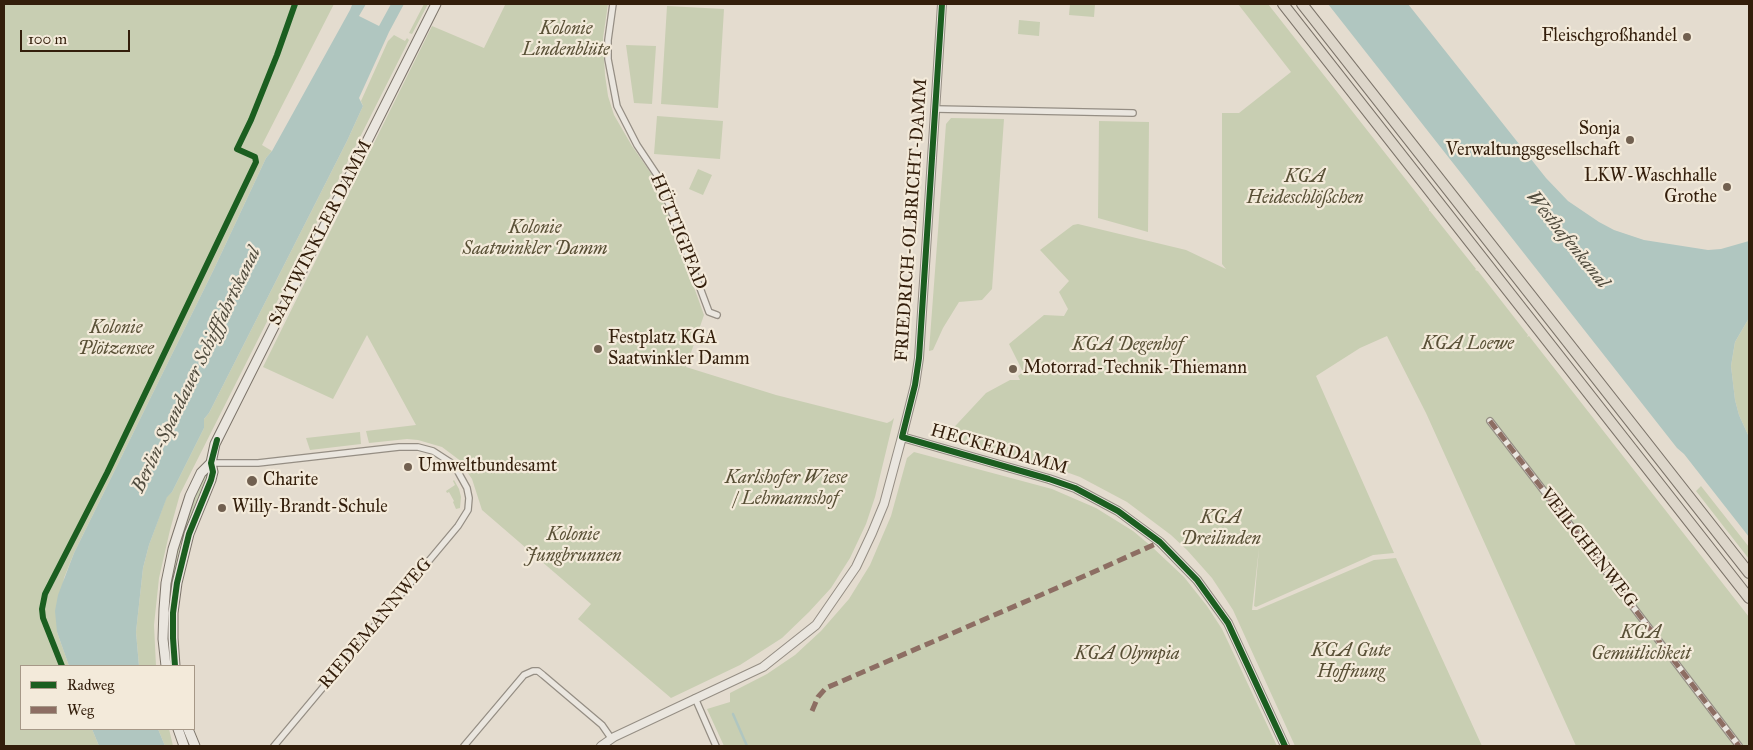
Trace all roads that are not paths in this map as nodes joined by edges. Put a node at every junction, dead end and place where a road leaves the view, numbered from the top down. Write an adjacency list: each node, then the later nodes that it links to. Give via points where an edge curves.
1 (436, 4): 11 (main road, SAATWINKLER DAMM, via 217,440)
2 (613, 4): 8 (street, HÜTTIGPFAD, via 608,59 617,106 659,178 709,312)
3 (942, 4): 6 (street, FRIEDRICH-OLBRICHT-DAMM)
4 (1282, 4): 13 (highway)
5 (1302, 4): 12 (highway)
6 (936, 109): 7 (street); 10 (street, FRIEDRICH-OLBRICHT-DAMM, via 918,358)
7 (1133, 113)
8 (717, 315)
9 (1490, 421): 27 (street, VEILCHENWEG)
10 (902, 437): 16 (street, FRIEDRICH-OLBRICHT-DAMM, via 884,504 872,534 856,567 816,625 763,667); 26 (street, HECKERDAMM, via 1075,488 1118,511 1160,542 1197,580 1225,619)
11 (210, 463): 14 (main road, SAATWINKLER DAMM, via 201,473 190,496 173,549 164,610); 15 (main road, SAATWINKLER DAMM, via 212,480 189,534 177,583 173,628); 22 (street, RIEDEMANNWEG, via 258,463 418,447 450,462 466,484 468,510 458,526)
12 (1749, 573)
13 (1749, 598)
14 (166, 665)
15 (175, 665)
16 (695, 698): 19 (street, FRIEDRICH-OLBRICHT-DAMM); 25 (street)
17 (178, 730): 20 (main road)
18 (188, 730): 21 (main road)
19 (611, 738): 23 (street, via 602,725 538,671 533,671 524,675); 24 (street, FRIEDRICH-OLBRICHT-DAMM)
20 (184, 746)
21 (195, 746)
22 (274, 746)
23 (464, 746)
24 (601, 746)
25 (716, 746)
26 (1285, 746)
27 (1739, 746)

